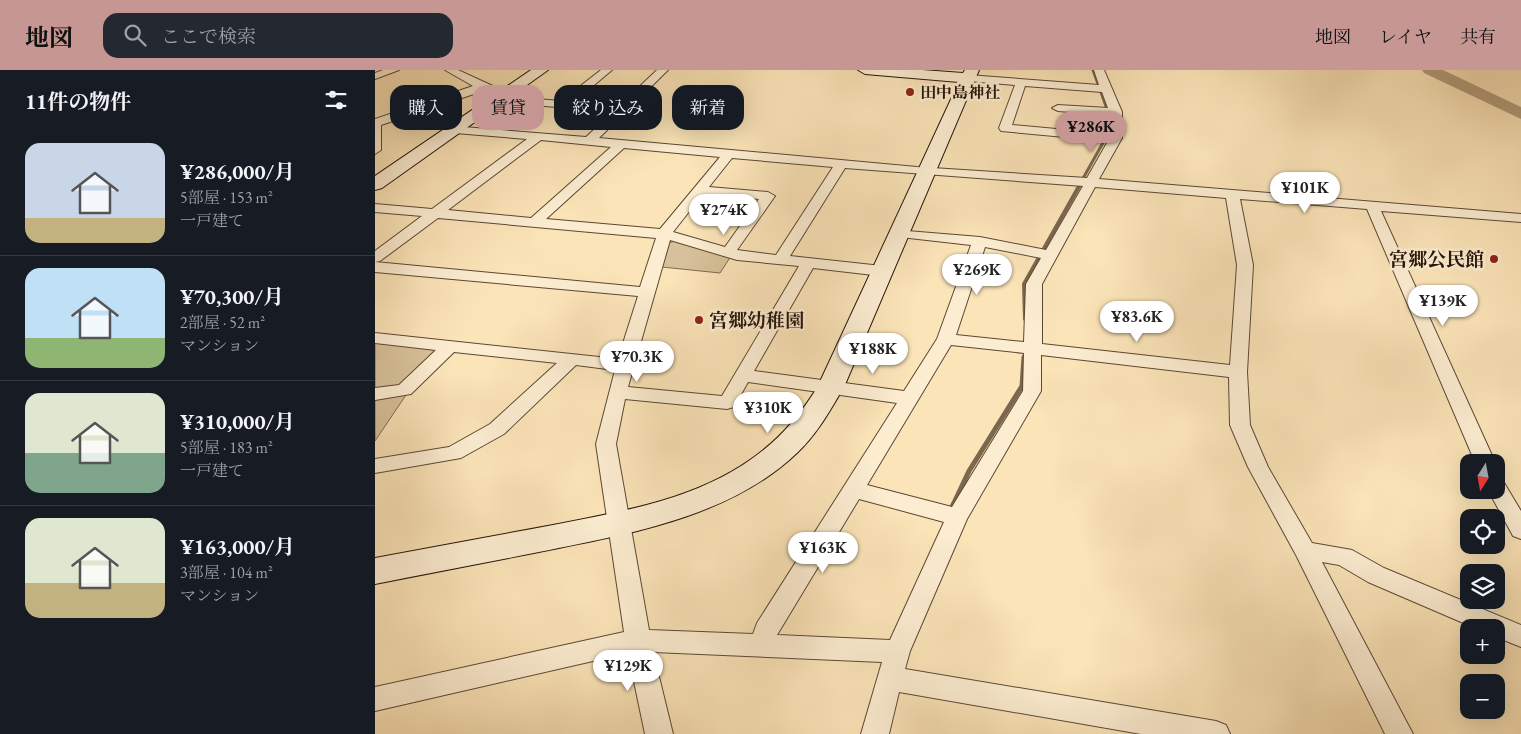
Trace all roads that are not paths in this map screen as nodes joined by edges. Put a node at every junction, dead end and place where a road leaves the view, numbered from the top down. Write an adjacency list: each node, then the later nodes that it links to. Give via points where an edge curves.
1 (394, 70): 11 (street)
2 (450, 70): 14 (street)
3 (541, 70): 15 (street)
4 (607, 70): 16 (street)
5 (663, 70): 17 (street)
6 (865, 70): 9 (street)
7 (1040, 70): 13 (street)
8 (1099, 70): 19 (street)
9 (905, 72): 10 (street)
10 (970, 74): 12 (street); 34 (street)
11 (375, 76)
12 (1021, 83): 13 (street); 22 (street, via 1005,128)
13 (1036, 84): 18 (street)
14 (480, 85)
15 (520, 85)
16 (588, 85)
17 (647, 85)
18 (1063, 86): 19 (street); 22 (street)
19 (1107, 89): 21 (street)
20 (472, 90): 23 (street)
21 (1116, 112): 22 (street); 28 (street)
22 (1054, 120): 28 (street)
23 (375, 124): 31 (street)
24 (454, 130): 36 (street)
25 (462, 130): 27 (street)
26 (600, 130): 29 (street)
27 (538, 136): 29 (street); 41 (street)
28 (1115, 138): 35 (street)
29 (589, 141): 30 (street)
30 (621, 144): 32 (street); 43 (street)
31 (375, 150)
32 (729, 154): 33 (street); 37 (street)
33 (841, 164): 34 (street); 50 (street)
34 (926, 172): 35 (street); 44 (street)
35 (1091, 182): 38 (street); 48 (street)
36 (375, 184)
37 (699, 190): 45 (street); 47 (street, via 768,196)
38 (1232, 194): 39 (street); 61 (street, via 1245,265)
39 (1372, 205): 42 (street); 67 (street)
40 (375, 208): 41 (street)
41 (433, 214): 43 (street); 49 (street)
42 (1521, 218)
43 (533, 223): 45 (street)
44 (900, 233): 46 (street); 53 (street)
45 (664, 234): 47 (street); 54 (street)
46 (980, 241): 48 (street); 56 (street)
47 (728, 253): 50 (street)
48 (1049, 255): 58 (street, via 1034,284)
49 (375, 258)
50 (780, 260): 51 (street)
51 (808, 264): 53 (street); 62 (street)
52 (375, 267): 54 (street)
53 (882, 271): 63 (street)
54 (648, 292): 60 (street)
55 (375, 338): 57 (street)
56 (947, 339): 58 (street); 66 (street)
57 (450, 346): 59 (street); 65 (street, via 404,390)
58 (1033, 348): 61 (street); 71 (street, via 1032,391)
59 (573, 359): 60 (street); 68 (street, via 497,429 454,453)
60 (625, 365): 64 (street)
61 (1238, 372): 74 (street, via 1240,425 1258,467)
62 (745, 376): 63 (street); 64 (street, via 727,404)
63 (831, 386): 66 (street); 72 (street, via 813,416 780,452 732,485 672,510)
64 (617, 392): 72 (street, via 605,444)
65 (375, 394)
66 (909, 398): 69 (street)
67 (1481, 454)
68 (375, 466)
69 (852, 489): 71 (street); 78 (street, via 766,631)
70 (1503, 499): 73 (street)
71 (957, 517): 79 (street)
72 (618, 524): 75 (street); 77 (street)
73 (1521, 530)
74 (1305, 551): 76 (street, via 1344,556 1376,575); 85 (street)
75 (375, 571)
76 (1521, 636)
77 (638, 640): 78 (street); 81 (street); 82 (street)
78 (763, 644): 79 (street)
79 (897, 651): 80 (street)
80 (889, 678): 83 (street); 84 (street)
81 (375, 700)
82 (659, 734)
83 (875, 734)
84 (1216, 734)
85 (1399, 734)

